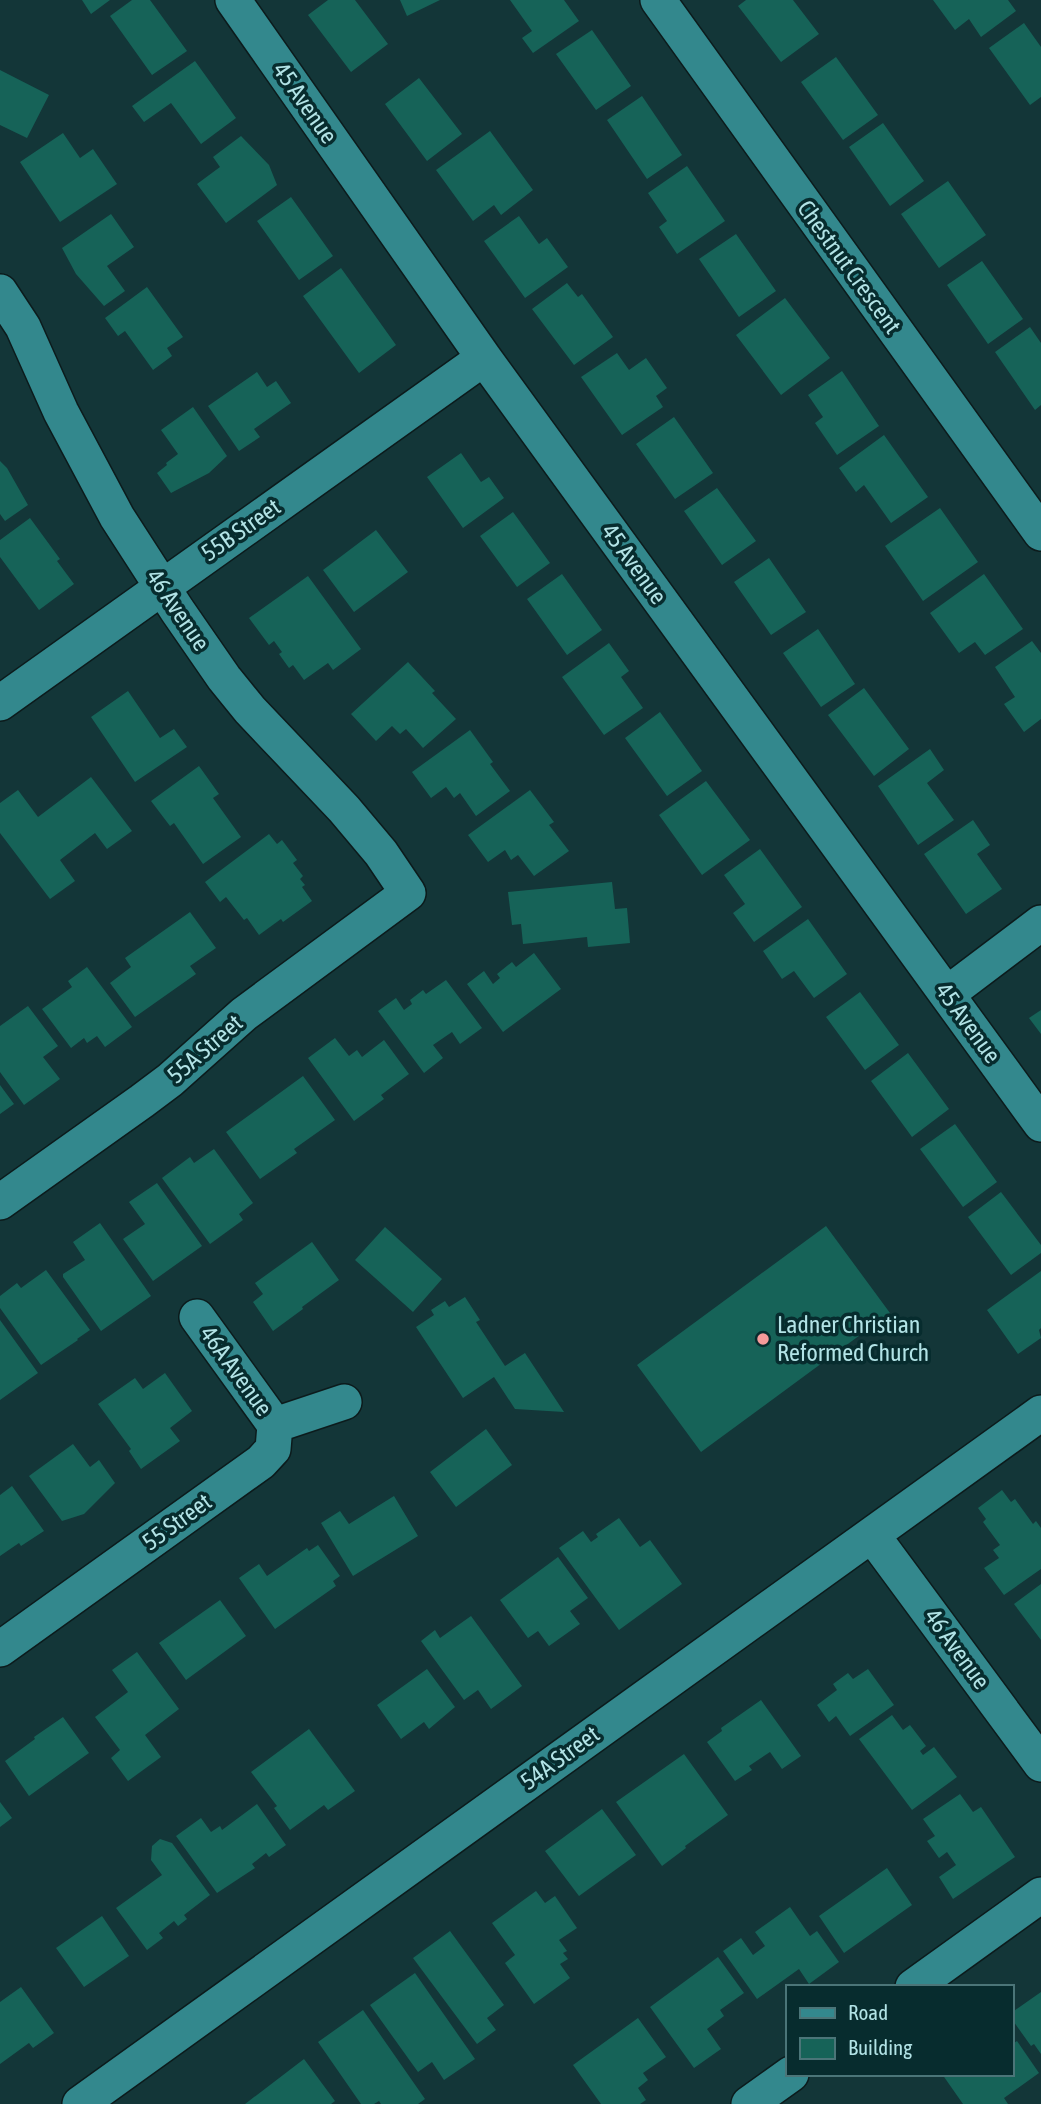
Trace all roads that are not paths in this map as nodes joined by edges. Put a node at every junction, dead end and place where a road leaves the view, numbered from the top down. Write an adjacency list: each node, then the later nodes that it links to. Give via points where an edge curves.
1 (233, 0): 4 (street, 45 Avenue)
2 (658, 0): 5 (street, Chestnut Crescent)
3 (0, 292): 6 (street, 46 Avenue, via 23,327 61,412 117,517)
4 (484, 358): 6 (street, 55B Street); 10 (street, 45 Avenue)
5 (1041, 533)
6 (162, 586): 7 (street, 55B Street); 8 (street, 46 Avenue, via 224,678 344,809)
7 (0, 703)
8 (408, 893): 12 (street, 55A Street, via 244,1014 170,1080)
9 (1041, 923): 10 (street)
10 (947, 994): 11 (street, 45 Avenue)
11 (1041, 1124)
12 (0, 1202)
13 (197, 1317): 16 (street, 46A Avenue)
14 (344, 1402): 16 (street)
15 (1041, 1413): 17 (street, 54A Street)
16 (275, 1425): 18 (street, 55 Street, via 273,1448 261,1462)
17 (872, 1535): 19 (street, 46 Avenue); 23 (street, 54A Street)
18 (0, 1649)
19 (1041, 1764)
20 (1041, 1895): 21 (street)
21 (916, 1985)
22 (788, 2076): 24 (street)
23 (80, 2104)
24 (749, 2104)

